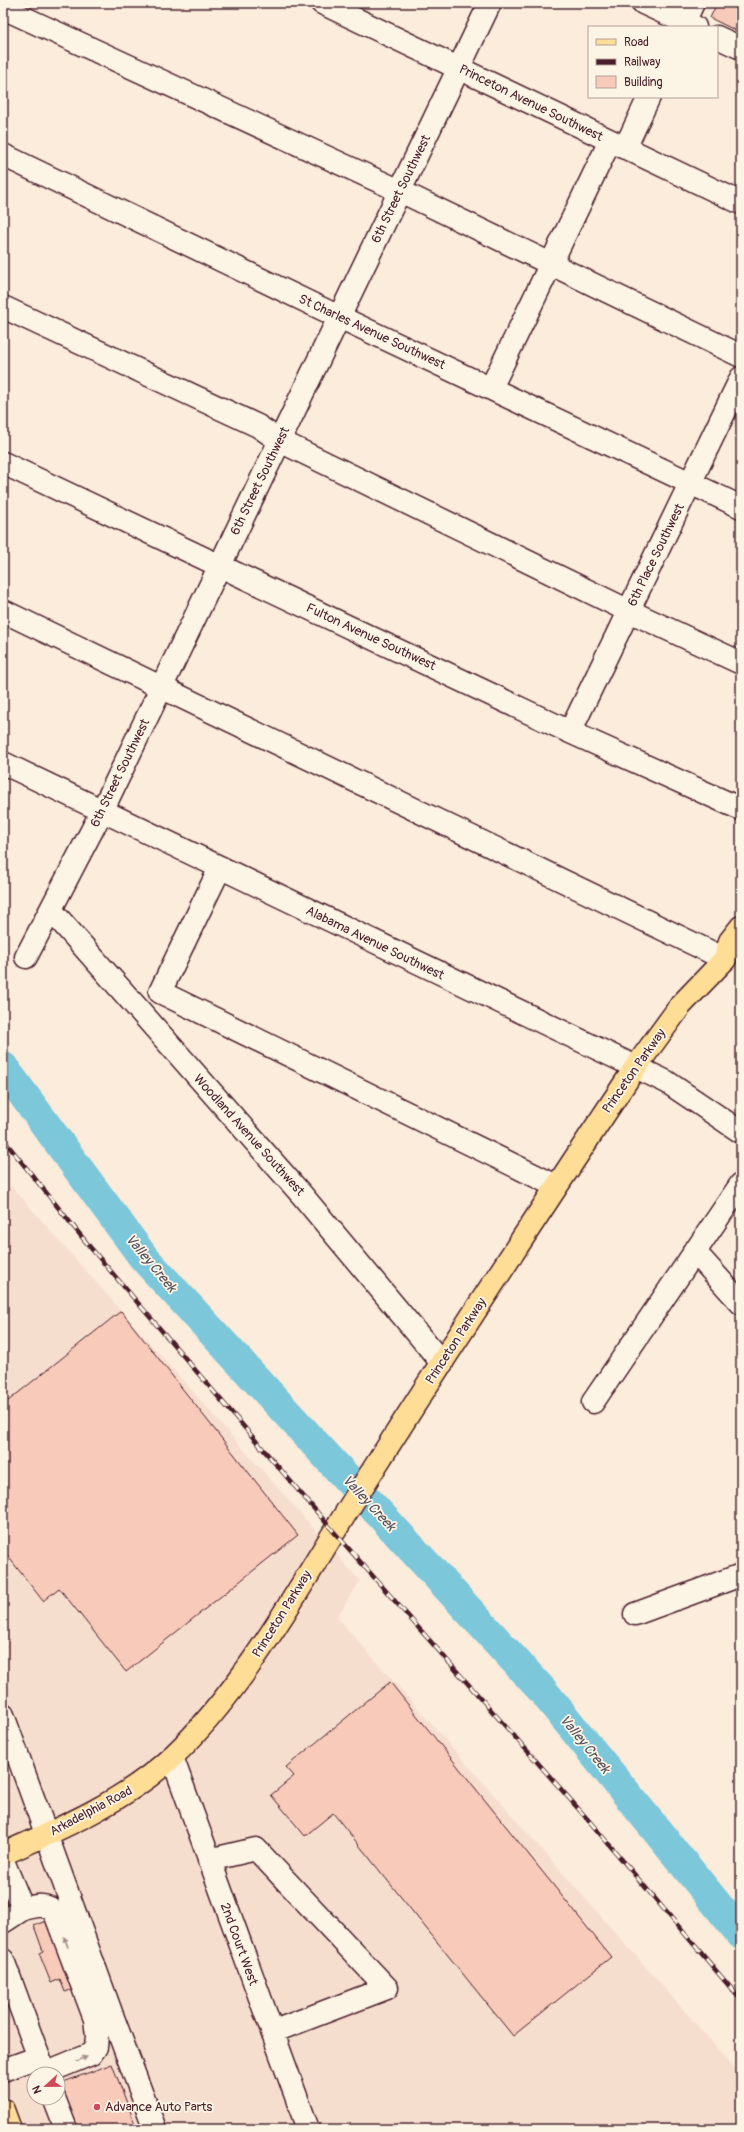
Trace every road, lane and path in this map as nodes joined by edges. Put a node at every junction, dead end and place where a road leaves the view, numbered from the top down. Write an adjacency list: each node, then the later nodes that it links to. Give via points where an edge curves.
1 (322, 3): 8 (street, Princeton Avenue Southwest)
2 (490, 3): 8 (street, 6th Street Southwest)
3 (644, 3): 5 (street)
4 (3, 8): 12 (street)
5 (689, 20)
6 (718, 37): 7 (street)
7 (741, 48)
8 (459, 69): 10 (street, Princeton Avenue Southwest); 12 (street, 6th Street Southwest)
9 (648, 98): 10 (street)
10 (618, 145): 13 (street, Princeton Avenue Southwest); 14 (street)
11 (3, 155): 16 (street, St Charles Avenue Southwest)
12 (400, 191): 14 (street); 16 (street, 6th Street Southwest)
13 (741, 203)
14 (551, 263): 17 (street); 19 (street)
15 (3, 307): 20 (street, via 258,426)
16 (340, 317): 19 (street, St Charles Avenue Southwest); 20 (street, 6th Street Southwest)
17 (741, 356)
18 (741, 378): 22 (street, 6th Place Southwest)
19 (491, 388): 22 (street, St Charles Avenue Southwest)
20 (280, 441): 24 (street, 6th Street Southwest); 26 (street)
21 (3, 463): 24 (street, Fulton Avenue Southwest)
22 (691, 483): 23 (street, St Charles Avenue Southwest); 26 (street, 6th Place Southwest)
23 (741, 507)
24 (220, 564): 28 (street, 6th Street Southwest); 29 (street, Fulton Avenue Southwest)
25 (3, 611): 28 (street)
26 (629, 611): 27 (street); 29 (street, 6th Place Southwest)
27 (741, 663)
28 (161, 687): 32 (street, 6th Street Southwest); 36 (street)
29 (570, 732): 31 (street, Fulton Avenue Southwest)
30 (3, 763): 32 (street, Alabama Avenue Southwest)
31 (741, 809)
32 (102, 811): 33 (street, Alabama Avenue Southwest); 34 (street, 6th Street Southwest)
33 (220, 868): 38 (street, Alabama Avenue Southwest); 41 (street, via 160,992)
34 (52, 911): 37 (street, 6th Street Southwest); 44 (street, Woodland Avenue Southwest, via 302,1195)
35 (741, 927): 36 (main road, Princeton Parkway, via 730,941)
36 (733, 953): 38 (main road, Princeton Parkway, via 681,1005)
37 (26, 957)
38 (635, 1068): 39 (street, Alabama Avenue Southwest, via 667,1082); 41 (main road, Princeton Parkway)
39 (741, 1132)
40 (741, 1184): 42 (street)
41 (556, 1186): 44 (main road, Princeton Parkway)
42 (694, 1251): 43 (street); 45 (street)
43 (741, 1303)
44 (442, 1363): 49 (main road, Princeton Parkway, via 254,1658 211,1717)
45 (593, 1402)
46 (741, 1575): 47 (street)
47 (635, 1614)
48 (3, 1716): 50 (street)
49 (172, 1758): 50 (main road, Arkadelphia Road, via 133,1789); 52 (street, 2nd Court West)
50 (47, 1834): 51 (main road, Arkadelphia Road); 68 (street)
51 (3, 1854)
52 (209, 1860): 57 (street, 2nd Court West); 57 (street, via 256,1848 388,1988)
53 (3, 1861): 54 (street)
54 (23, 1909): 55 (street); 59 (street, one-way to 54, via 91,2054 96,2047 96,2024 55,1913 46,1906)
55 (3, 1922)
56 (3, 1960): 58 (street)
57 (272, 2032): 69 (street, 2nd Court West)
58 (42, 2066)
59 (50, 2066)
60 (26, 2069): 61 (street)
61 (3, 2070)
62 (130, 2093): 67 (street)
63 (57, 2106): 66 (street)
64 (3, 2110): 65 (main road)
65 (10, 2129)
66 (66, 2129)
67 (143, 2129)
68 (155, 2129)
69 (308, 2129)

